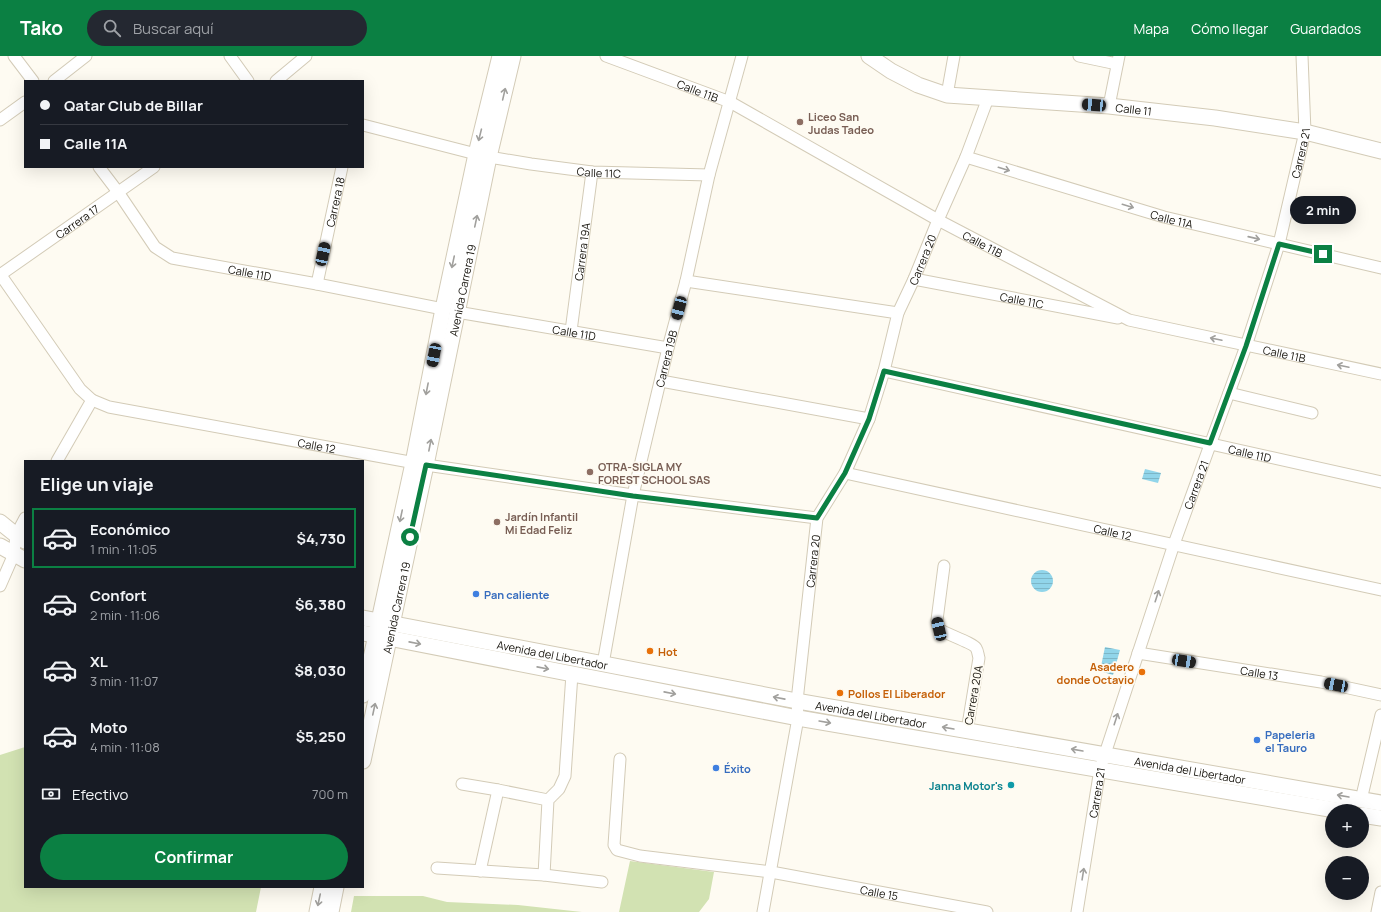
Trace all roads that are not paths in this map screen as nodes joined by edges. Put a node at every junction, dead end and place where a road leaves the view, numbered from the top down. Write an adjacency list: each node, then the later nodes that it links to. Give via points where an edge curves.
1 (14, 56): 14 (street)
2 (86, 56): 15 (street)
3 (230, 56): 16 (street)
4 (306, 56): 17 (street)
5 (500, 56): 27 (main road, Avenida Carrera 19, one-way to 27)
6 (513, 56): 27 (main road, Avenida Carrera 19, one-way to 6)
7 (606, 56): 20 (street, Calle 11B)
8 (742, 56): 20 (street, Carrera 19B)
9 (869, 56): 18 (main road, Calle 11, via 918,85)
10 (954, 56): 18 (street)
11 (1079, 56): 13 (street)
12 (1302, 56): 25 (street, Carrera 21)
13 (1118, 60): 22 (street)
14 (32, 80)
15 (55, 80)
16 (247, 80)
17 (277, 80)
18 (947, 96): 19 (main road, Calle 11)
19 (988, 98): 22 (main road, Calle 11); 28 (street, Carrera 20)
20 (730, 102): 33 (street, Carrera 19B); 35 (street, Calle 11B)
21 (24, 103): 23 (street)
22 (1109, 106): 25 (main road, Calle 11, via 1215,118)
23 (0, 120)
24 (364, 125): 27 (street, Calle 11C)
25 (1305, 132): 26 (main road, Calle 11); 36 (street, Carrera 21)
26 (1381, 151)
27 (482, 155): 32 (street, Calle 11C); 42 (main road, Avenida Carrera 19)
28 (966, 157): 35 (street, Carrera 20); 36 (street, Calle 11A, one-way to 36, via 1164,217)
29 (100, 168): 34 (street, Calle 11D)
30 (153, 168): 34 (street, Carrera 17)
31 (342, 168): 41 (street, Carrera 18)
32 (592, 172): 33 (street, Calle 11C); 45 (street, Carrera 19A)
33 (709, 175): 40 (street, Carrera 19B)
34 (118, 192): 38 (street, Carrera 17); 41 (street, Calle 11D, via 155,247 172,258)
35 (938, 220): 39 (street, Carrera 20); 44 (street, Calle 11B)
36 (1279, 244): 37 (street, Calle 11A); 46 (street, Carrera 21)
37 (1381, 268)
38 (0, 274): 52 (street, Calle 12, via 80,389)
39 (914, 279): 43 (street, Carrera 20); 44 (street, Calle 11C)
40 (686, 281): 43 (street); 47 (street, Carrera 19B)
41 (317, 284): 42 (street, Calle 11D)
42 (450, 310): 45 (street, Calle 11D); 57 (main road, Avenida Carrera 19)
43 (898, 312): 48 (street, Carrera 20)
44 (1129, 320): 46 (street, Calle 11B, one-way to 44)
45 (571, 331): 47 (street, Calle 11D)
46 (1246, 346): 49 (street, Calle 11B, one-way to 46); 51 (street, Carrera 21)
47 (668, 348): 50 (street, Carrera 19B)
48 (884, 371): 54 (street, Carrera 20); 55 (street, Calle 11D)
49 (1381, 374)
50 (660, 381): 54 (street); 60 (street, Carrera 19B)
51 (1229, 393): 53 (street); 55 (street, Carrera 21)
52 (92, 400): 56 (street); 57 (street, Calle 12, via 109,407)
53 (1312, 413)
54 (869, 419): 58 (street, Carrera 20)
55 (1210, 443): 59 (street, Calle 11D); 65 (street, Carrera 21)
56 (58, 460)
57 (419, 464): 60 (street, Calle 12); 72 (main road, Avenida Carrera 19)
58 (845, 473): 61 (street, Carrera 20); 65 (street, Calle 12)
59 (1381, 482)
60 (633, 496): 61 (street, Calle 12); 74 (street, Carrera 19B)
61 (817, 518): 78 (street, Carrera 20)
62 (0, 522): 64 (main road)
63 (24, 522): 64 (street)
64 (20, 538): 66 (street); 67 (street)
65 (1174, 544): 70 (street, Calle 12); 73 (street, Carrera 21, one-way to 65)
66 (0, 546): 67 (main road)
67 (19, 557): 69 (street)
68 (944, 566): 81 (street, Carrera 20A, via 936,620 939,629 976,647 979,658)
69 (0, 586)
70 (1381, 590)
71 (364, 619): 72 (main road, Avenida del Libertador)
72 (380, 630): 74 (main road, Avenida del Libertador); 75 (main road, Avenida del Libertador, one-way to 75); 76 (main road, Avenida Carrera 19); 82 (main road, Avenida Carrera 19, one-way to 72)
73 (1138, 653): 77 (street, Calle 13, via 1321,682); 84 (street, Carrera 21, one-way to 73)
74 (603, 664): 78 (main road, Avenida del Libertador, one-way to 74)
75 (572, 674): 80 (main road, Avenida del Libertador, one-way to 80); 87 (street, via 564,776 559,789)
76 (364, 691)
77 (1381, 695)
78 (797, 701): 80 (street, Carrera 20); 81 (main road, Avenida del Libertador, one-way to 78)
79 (1381, 715): 90 (street)
80 (798, 718): 84 (main road, Avenida del Libertador, one-way to 84); 97 (street, Carrera 20)
81 (967, 731): 84 (main road, Avenida del Libertador, one-way to 81)
82 (364, 753)
83 (620, 759): 97 (street, Calle 15, via 614,846 617,850 640,856)
84 (1102, 762): 89 (main road, Avenida del Libertador, one-way to 84); 92 (main road, Avenida del Libertador); 107 (street, Carrera 21, one-way to 84)
85 (462, 784): 86 (street)
86 (498, 790): 87 (street); 96 (street)
87 (548, 800): 98 (street)
88 (1381, 803): 91 (main road, Avenida del Libertador)
89 (1345, 804)
90 (1363, 804)
91 (1369, 806)
92 (1325, 808)
93 (1369, 811): 94 (main road, Avenida del Libertador)
94 (1381, 818)
95 (437, 868): 96 (street)
96 (480, 871): 98 (street)
97 (771, 872): 105 (street, Carrera 20); 106 (street, Calle 15)
98 (544, 875): 99 (street)
99 (602, 882)
100 (322, 888): 103 (main road, one-way to 103)
101 (336, 888): 104 (main road)
102 (1381, 892): 108 (street)
103 (317, 912)
104 (331, 912)
105 (763, 912)
106 (987, 912)
107 (1077, 912)
108 (1378, 912)

